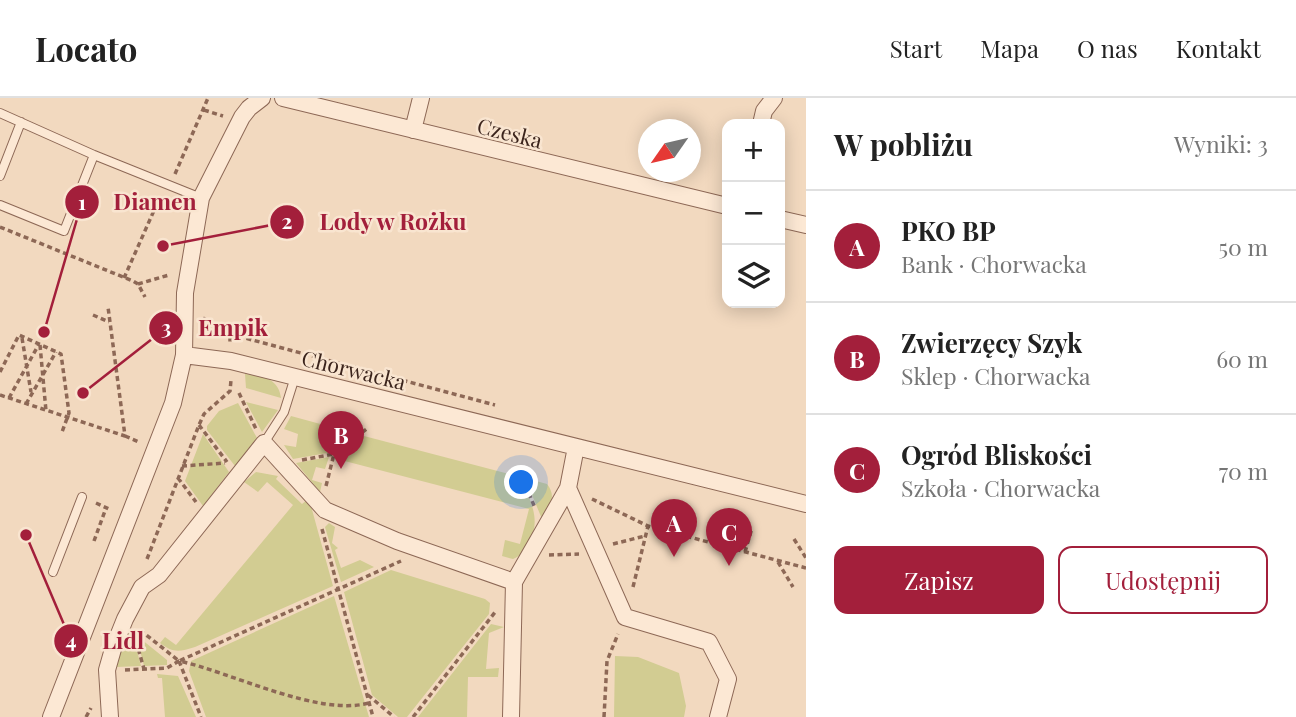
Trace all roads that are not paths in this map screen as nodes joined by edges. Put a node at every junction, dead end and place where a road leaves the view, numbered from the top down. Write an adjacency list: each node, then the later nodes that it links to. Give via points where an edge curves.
1 (262, 98): 11 (street, via 242,117)
2 (283, 98): 8 (street, Czeska)
3 (421, 98): 8 (street)
4 (774, 98): 6 (street)
5 (0, 113): 7 (lane)
6 (762, 119)
7 (21, 122): 9 (lane); 10 (lane)
8 (413, 130): 13 (street, Czeska)
9 (94, 155): 11 (lane); 12 (lane, via 64,231)
10 (0, 176)
11 (201, 198): 16 (street, via 185,293)
12 (0, 205)
13 (722, 205)
14 (785, 220): 15 (street)
15 (806, 225)
16 (184, 355): 17 (street, Chorwacka, via 231,360); 25 (street, via 173,403)
17 (295, 376): 18 (lane, via 284,412); 19 (street, Chorwacka)
18 (264, 443): 24 (street, via 323,508); 26 (street, via 232,469 207,513 159,575 142,587 107,670)
19 (576, 447): 20 (street); 22 (street, Chorwacka)
20 (568, 488): 24 (street); 28 (street, via 625,617 709,642 727,679)
21 (82, 497): 23 (lane)
22 (806, 504)
23 (52, 572)
24 (514, 582): 27 (street)
25 (51, 717)
26 (110, 717)
27 (512, 717)
28 (718, 717)

